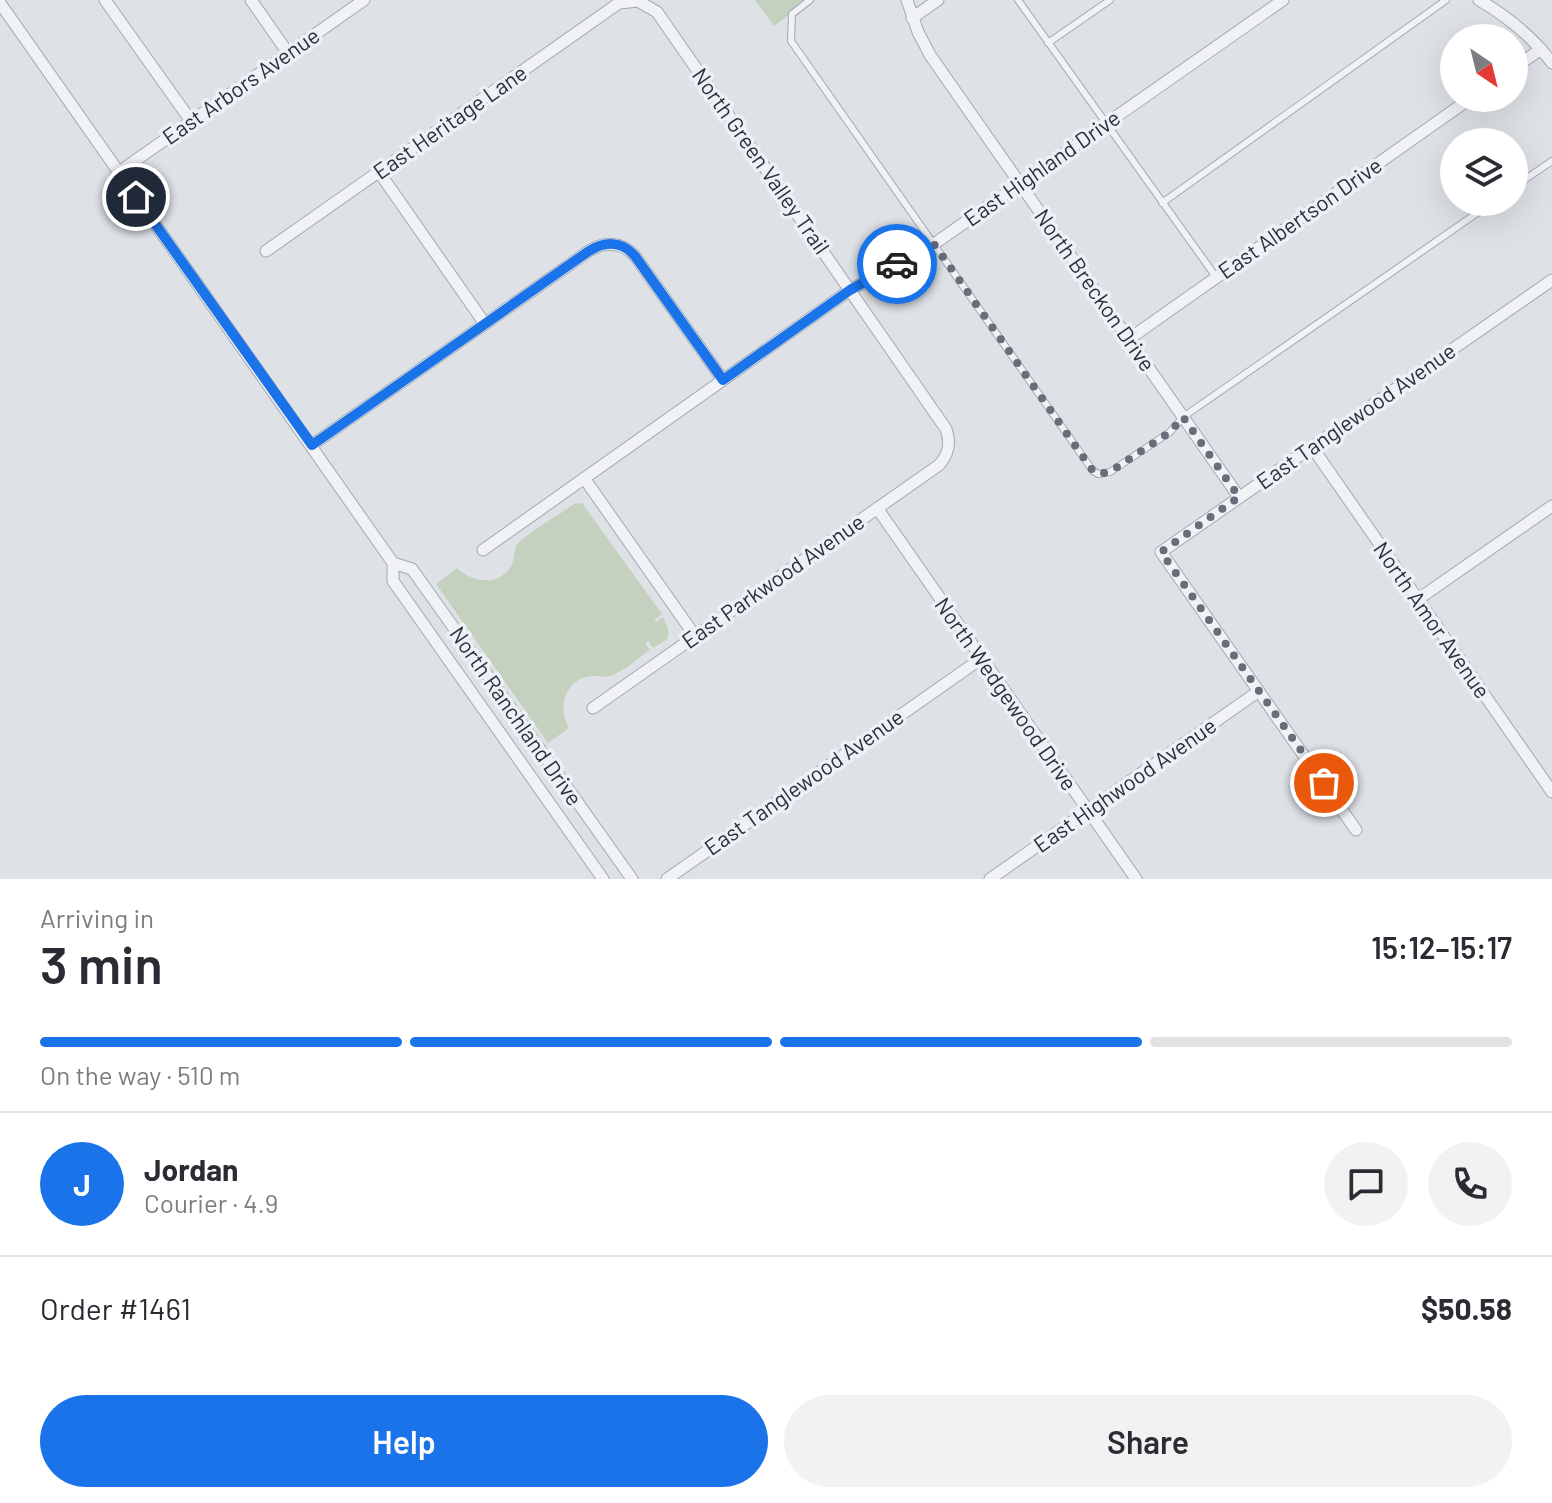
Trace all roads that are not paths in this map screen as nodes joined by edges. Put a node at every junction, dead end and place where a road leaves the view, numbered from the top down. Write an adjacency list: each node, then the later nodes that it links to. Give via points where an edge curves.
1 (105, 0): 21 (street)
2 (251, 0): 17 (street)
3 (364, 0): 17 (street, East Arbors Avenue)
4 (810, 0): 30 (lane, via 792,14 791,41)
5 (907, 0): 14 (street, North Breckon Drive)
6 (938, 0): 14 (street)
7 (1018, 0): 15 (lane)
8 (1110, 0): 15 (lane)
9 (1283, 0): 22 (street, East Highland Drive)
10 (1446, 0): 28 (lane)
11 (1479, 0): 16 (street, via 1509,18)
12 (638, 1): 25 (street, East Heritage Lane, via 619,3); 34 (street, North Green Valley Trail, via 657,12)
13 (0, 3): 24 (street, North Ranchland Drive)
14 (912, 18): 27 (street, North Breckon Drive, via 930,55)
15 (1048, 43): 22 (lane)
16 (1541, 49): 18 (street); 19 (street)
17 (288, 53): 21 (street, East Arbors Avenue)
18 (1528, 58)
19 (1552, 63)
20 (1451, 112): 32 (street, East Albertson Drive)
21 (191, 121): 24 (street, East Arbors Avenue)
22 (1104, 123): 27 (street, East Highland Drive); 28 (lane)
23 (1552, 161): 26 (lane)
24 (119, 172): 39 (street, North Ranchland Drive)
25 (379, 172): 31 (street, East Heritage Lane); 35 (street)
26 (1528, 177)
27 (1021, 183): 30 (street, East Highland Drive); 36 (street, North Breckon Drive)
28 (1162, 203): 32 (lane)
29 (1473, 216): 38 (lane)
30 (934, 244): 34 (street, East Highland Drive); 38 (lane, via 1093,471 1110,472 1170,432)
31 (266, 251)
32 (1216, 277): 36 (street, East Albertson Drive)
33 (1552, 280): 40 (street, East Tanglewood Avenue)
34 (850, 290): 37 (street, East Highland Drive); 41 (street, North Green Valley Trail, via 946,429)
35 (485, 324): 37 (street, via 589,251 612,243 635,256); 39 (street)
36 (1129, 339): 38 (street, North Breckon Drive)
37 (723, 380): 42 (street, East Highland Drive)
38 (1183, 417): 43 (street, North Breckon Drive)
39 (312, 445): 47 (street, North Ranchland Drive)
40 (1312, 447): 43 (street, East Tanglewood Avenue); 48 (street, North Amor Avenue)
41 (948, 450): 45 (street, East Parkwood Avenue, via 939,465)
42 (584, 478): 46 (street, East Highland Drive); 49 (street)
43 (1239, 497): 51 (street, East Tanglewood Avenue, via 1161,552)
44 (1552, 506): 48 (street)
45 (877, 508): 49 (street, East Parkwood Avenue); 50 (street, North Wedgewood Drive)
46 (483, 550)
47 (393, 563): 56 (street, North Ranchland Drive, via 393,581); 57 (street, North Ranchland Drive, via 412,569)
48 (1417, 600): 53 (street, North Amor Avenue)
49 (695, 636): 52 (street, East Parkwood Avenue)
50 (982, 658): 54 (street, North Wedgewood Drive); 58 (street, East Tanglewood Avenue)
51 (1259, 691): 54 (street, East Highwood Avenue); 55 (street)
52 (593, 708)
53 (1552, 792)
54 (1088, 811): 59 (street, East Highwood Avenue); 60 (street, North Wedgewood Drive)
55 (1356, 830)
56 (603, 879)
57 (632, 879)
58 (667, 879)
59 (990, 879)
60 (1136, 879)

